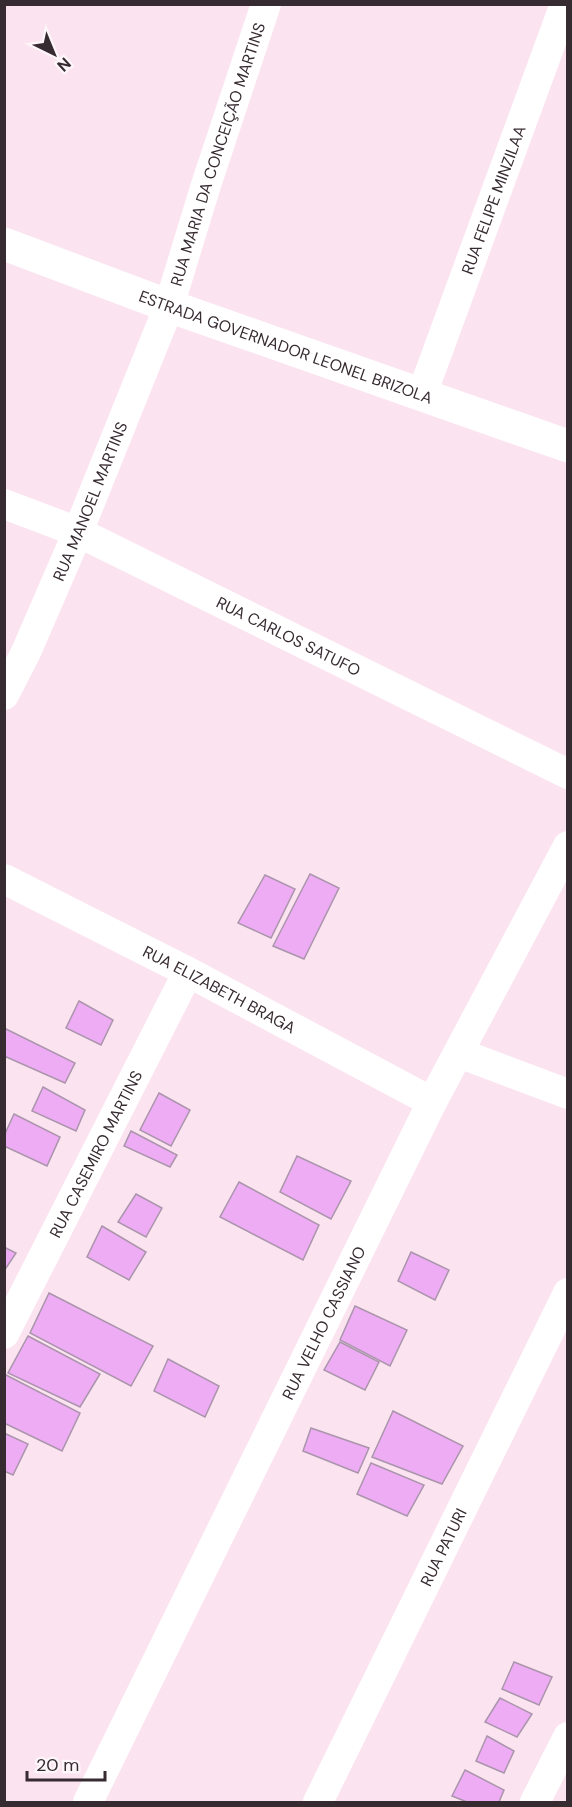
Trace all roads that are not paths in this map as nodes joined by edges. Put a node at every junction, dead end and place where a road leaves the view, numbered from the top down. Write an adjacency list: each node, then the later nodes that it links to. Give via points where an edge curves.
1 (266, 4): 4 (street, RUA MARIA DA CONCEIÇÃO MARTINS)
2 (565, 4): 5 (street, RUA FELIPE MINZILAA)
3 (4, 244): 4 (main road, ESTRADA GOVERNADOR LEONEL BRIZOLA)
4 (170, 306): 5 (main road, ESTRADA GOVERNADOR LEONEL BRIZOLA); 8 (street, RUA MANOEL MARTINS)
5 (422, 394): 6 (main road, ESTRADA GOVERNADOR LEONEL BRIZOLA)
6 (567, 446)
7 (4, 504): 8 (street, RUA CARLOS SATUFO)
8 (78, 532): 9 (street, RUA MANOEL MARTINS); 10 (street, RUA CARLOS SATUFO)
9 (4, 695)
10 (567, 774)
11 (567, 846): 14 (street, RUA VELHO CASSIANO)
12 (4, 879): 13 (street, RUA ELIZABETH BRAGA)
13 (188, 972): 16 (street, RUA ELIZABETH BRAGA); 18 (street, RUA CASEMIRO MARTINS)
14 (459, 1053): 15 (street); 16 (street, RUA VELHO CASSIANO)
15 (567, 1094)
16 (432, 1102): 20 (street, RUA VELHO CASSIANO)
17 (567, 1293): 21 (street, RUA PATURI)
18 (4, 1334)
19 (567, 1737): 22 (street)
20 (88, 1803)
21 (318, 1803)
22 (536, 1803)

